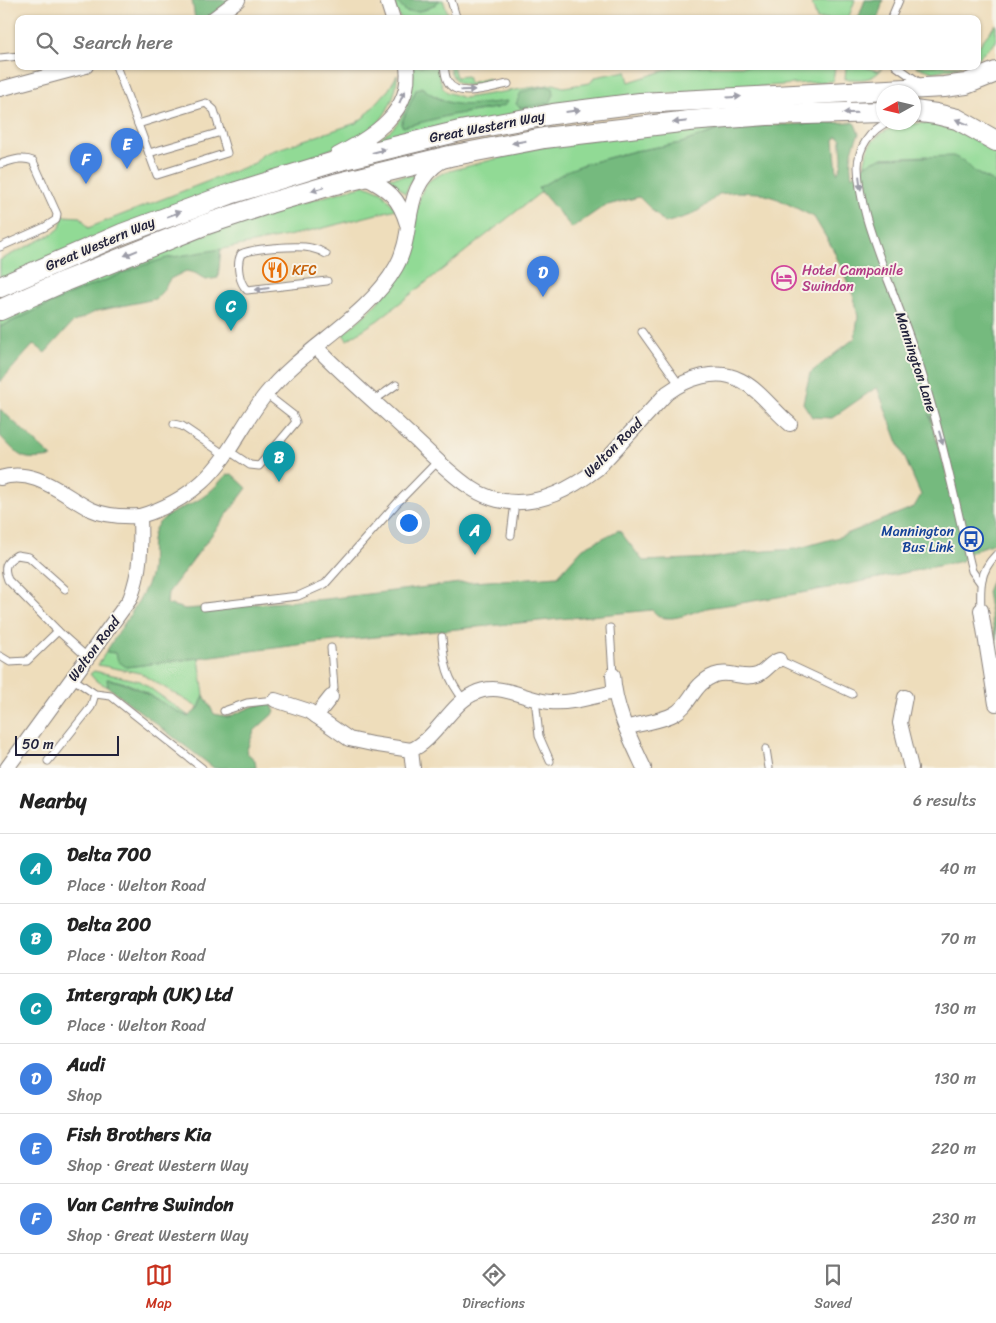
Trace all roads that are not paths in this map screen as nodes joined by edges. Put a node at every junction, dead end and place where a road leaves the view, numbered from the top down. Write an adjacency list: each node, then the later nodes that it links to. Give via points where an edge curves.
1 (238, 0): 5 (street)
2 (388, 0): 6 (street)
3 (450, 0): 7 (lane)
4 (900, 0): 8 (lane)
5 (218, 15)
6 (391, 15)
7 (455, 15)
8 (893, 15)
9 (15, 56): 10 (lane)
10 (0, 58)
11 (72, 70): 19 (street)
12 (118, 70): 22 (lane)
13 (407, 70): 29 (street, one-way to 13, via 363,141 385,124 404,94)
14 (445, 70): 17 (lane, one-way to 17, via 447,81 457,90)
15 (900, 70): 18 (lane)
16 (996, 72): 18 (main road, Great Western Way, via 966,84)
17 (508, 84)
18 (928, 88): 29 (main road, Great Western Way, one-way to 18, via 460,131 580,110 675,101)
19 (0, 90)
20 (876, 112): 27 (main road, Great Western Way, one-way to 27, via 767,115 680,122 544,138)
21 (921, 114): 25 (main road, one-way to 21, via 957,119)
22 (138, 124): 24 (lane, via 206,103 214,110); 26 (lane)
23 (876, 129): 52 (lane, Mannington Lane, one-way to 52, via 861,152 858,166 861,194 924,381 972,571)
24 (221, 132): 26 (lane); 26 (lane, via 227,153 157,175)
25 (996, 141)
26 (149, 153)
27 (450, 156): 30 (main road, Great Western Way); 31 (street, via 430,171 418,186)
28 (0, 164): 32 (lane, via 27,158 33,161 57,214 56,220 45,227)
29 (309, 170): 35 (main road, Great Western Way, one-way to 29, via 159,219)
30 (364, 177): 31 (street, via 395,198); 36 (main road, Great Western Way, one-way to 36, via 270,203 182,233)
31 (407, 224): 38 (street, via 402,251 389,277 368,302)
32 (0, 247)
33 (326, 254): 34 (lane, one-way to 33, via 247,290 241,281 239,261 241,254 251,250 294,246 313,248)
34 (327, 281)
35 (0, 288)
36 (0, 310)
37 (642, 332): 40 (lane)
38 (316, 347): 41 (street); 42 (street, Welton Road)
39 (396, 384): 42 (lane)
40 (679, 384): 44 (street, Welton Road, via 711,375 730,376 761,395); 48 (street, Welton Road, via 666,393 585,478 552,496)
41 (266, 394): 45 (street); 45 (lane, via 293,415 296,422 259,466)
42 (373, 401): 46 (street, Welton Road)
43 (174, 424): 45 (lane)
44 (790, 424)
45 (227, 453): 49 (street, via 204,481 182,498)
46 (439, 461): 48 (street, Welton Road, via 482,494); 54 (lane, via 325,584 298,596)
47 (0, 478): 49 (street, via 32,477 91,509 108,515)
48 (515, 502): 50 (lane)
49 (140, 516): 61 (street, Welton Road, via 142,546 135,588 124,609)
50 (511, 535)
51 (996, 555): 52 (lane, via 985,568)
52 (980, 582): 55 (lane, Mannington Lane)
53 (65, 589): 57 (lane, via 29,557 16,555 4,565 8,580)
54 (204, 607)
55 (981, 610): 73 (street, Mannington Lane)
56 (610, 628): 63 (lane)
57 (58, 632): 60 (lane, via 27,661 10,662); 61 (lane)
58 (442, 637): 72 (lane, via 449,678)
59 (331, 648): 68 (lane, via 334,690)
60 (0, 656)
61 (87, 657): 64 (street, Welton Road)
62 (779, 660): 67 (lane); 76 (street, via 757,675 717,675 699,685 674,714)
63 (613, 675): 65 (street)
64 (72, 678): 66 (lane); 81 (street, Welton Road)
65 (614, 692): 70 (street, via 560,702); 76 (street)
66 (95, 694): 79 (lane, via 92,707); 82 (lane, via 111,696)
67 (852, 694)
68 (331, 697): 75 (street)
69 (906, 697): 86 (street, via 900,723)
70 (534, 698): 72 (street, via 508,690 490,690 472,694); 80 (lane, via 539,736)
71 (274, 700): 74 (lane, via 247,703); 75 (street, via 302,707)
72 (464, 700): 78 (street, via 424,742)
73 (996, 704)
74 (224, 711)
75 (316, 716): 78 (street, via 349,738)
76 (626, 728): 84 (street)
77 (766, 749): 85 (lane)
78 (411, 750): 83 (street)
79 (48, 761)
80 (550, 761)
81 (7, 768)
82 (202, 768)
83 (413, 768)
84 (644, 768)
85 (769, 768)
86 (911, 768)

